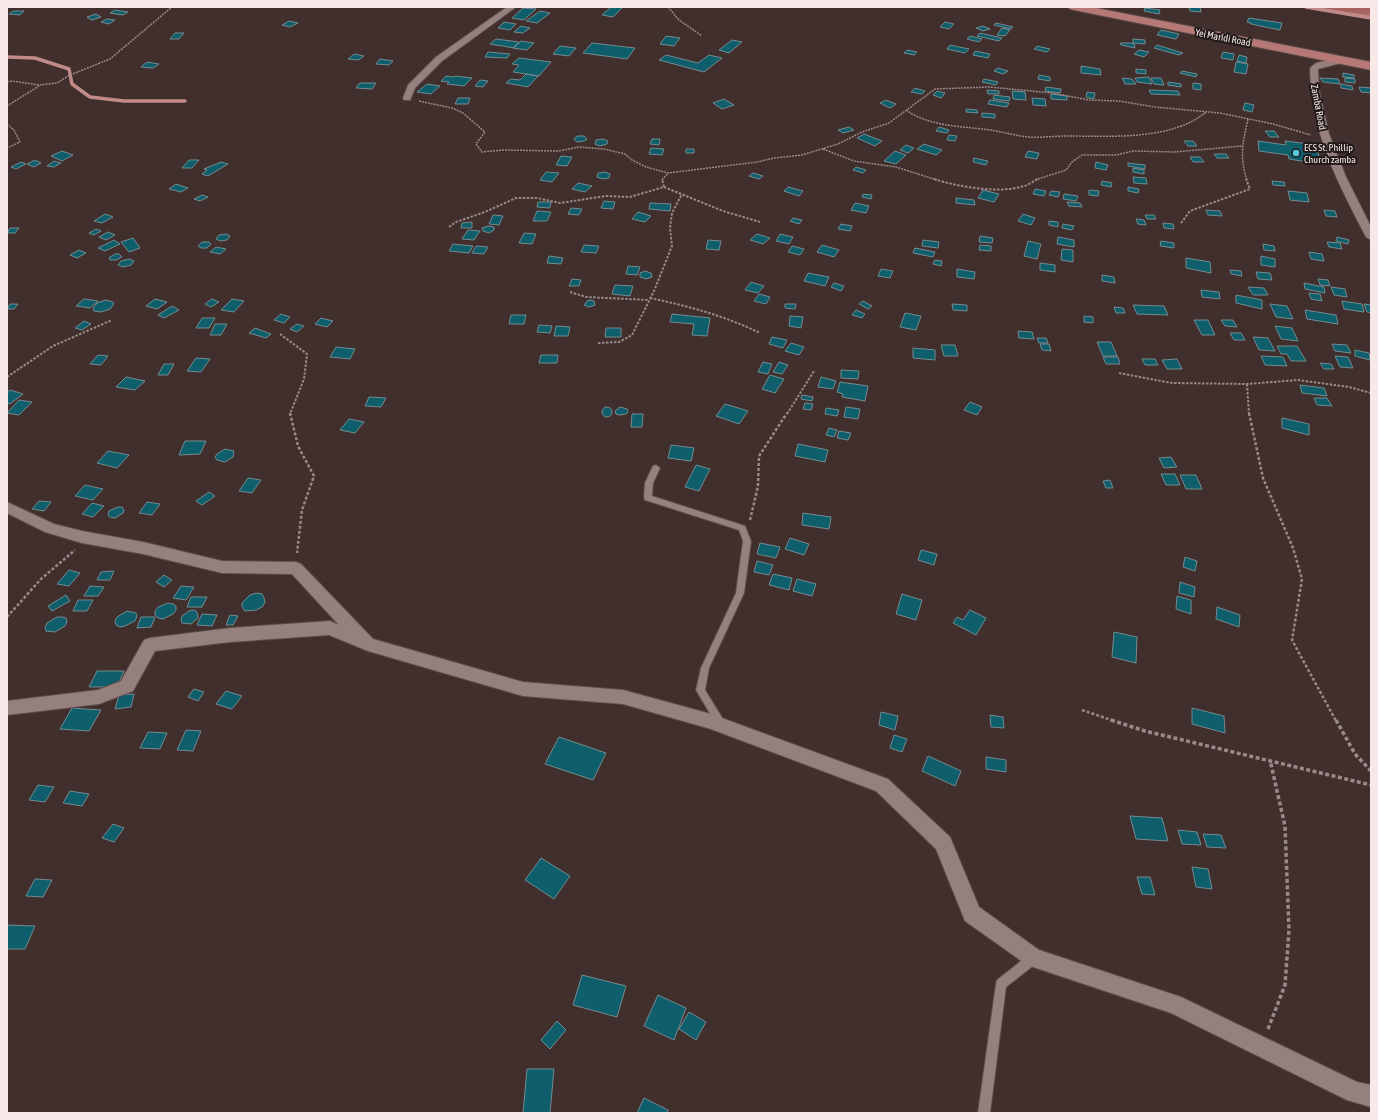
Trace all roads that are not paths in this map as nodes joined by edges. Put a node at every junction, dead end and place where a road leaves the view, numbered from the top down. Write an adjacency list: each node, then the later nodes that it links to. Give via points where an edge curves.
1 (512, 7): 5 (street, via 438,59 411,87)
2 (1074, 7): 3 (main road, Yei Maridi Road)
3 (1342, 60): 4 (main road, Yei Maridi Road); 6 (street, Zamba Road, via 1314,68 1313,84 1325,139)
4 (1371, 66)
5 (407, 98)
6 (1371, 237)
7 (656, 468): 11 (lane, via 649,483 648,498 742,528 747,540 740,593 705,668 700,690)
8 (7, 507): 9 (street, via 50,528 222,567 296,568)
9 (368, 644): 10 (street, via 330,628 230,635 150,645 126,686 99,697); 11 (street, via 523,689 623,697)
10 (7, 708)
11 (723, 727): 12 (street, via 882,785 943,843 972,914)
12 (1034, 958): 13 (street, via 1174,1004 1355,1092); 14 (lane, via 1001,984)
13 (1371, 1096)
14 (984, 1113)

